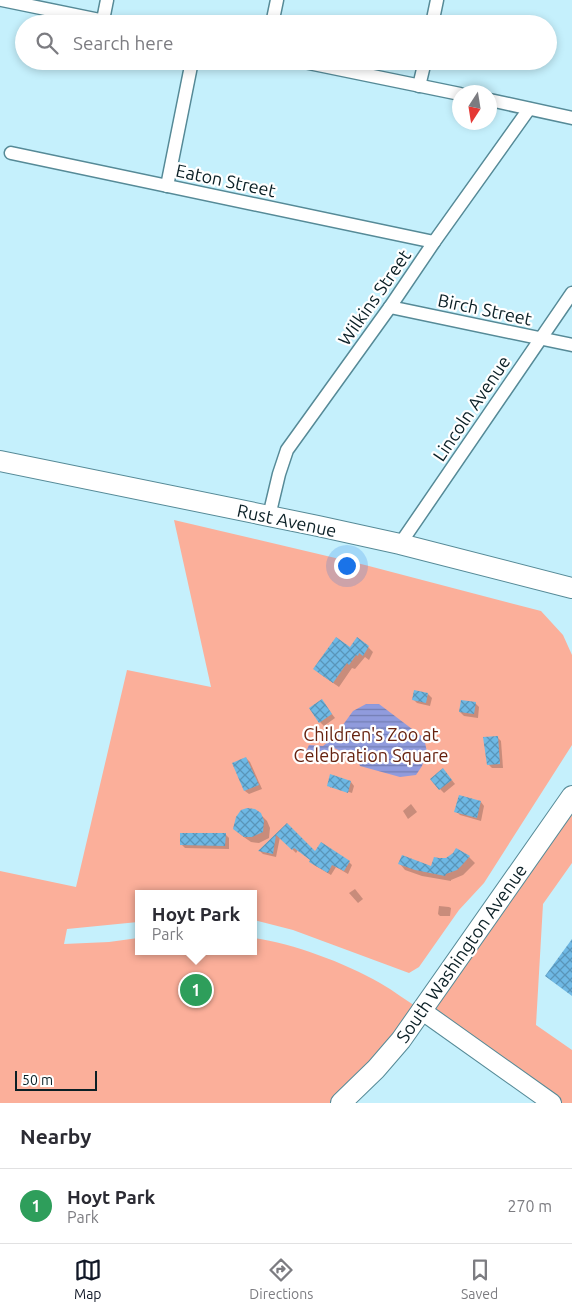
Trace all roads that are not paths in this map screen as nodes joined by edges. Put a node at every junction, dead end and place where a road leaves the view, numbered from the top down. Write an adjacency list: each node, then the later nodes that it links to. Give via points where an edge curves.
1 (2, 0): 5 (street)
2 (107, 0): 6 (street)
3 (277, 0): 7 (street)
4 (437, 0): 8 (street)
5 (78, 15)
6 (104, 15)
7 (274, 15)
8 (434, 15)
9 (190, 70): 18 (street)
10 (343, 70): 12 (street)
11 (423, 70): 12 (street)
12 (420, 86): 13 (street)
13 (452, 92)
14 (497, 102): 15 (street)
15 (529, 109): 16 (street); 19 (street, Wilkins Street)
16 (572, 116)
17 (11, 153): 18 (street, Eaton Street)
18 (168, 186): 19 (street, Eaton Street)
19 (434, 242): 21 (street, Wilkins Street)
20 (572, 293): 22 (street, Lincoln Avenue)
21 (390, 307): 22 (street, Birch Street); 25 (street, Wilkins Street, via 288,450)
22 (540, 338): 23 (street, Birch Street); 26 (street, Lincoln Avenue)
23 (572, 345)
24 (0, 461): 25 (main road, Rust Avenue)
25 (269, 516): 26 (main road, Rust Avenue)
26 (400, 544): 27 (main road, Rust Avenue)
27 (572, 588)
28 (572, 796): 29 (main road, South Washington Avenue)
29 (421, 1010): 30 (main road, South Washington Avenue, via 401,1040); 31 (main road)
30 (342, 1103)
31 (552, 1103)

